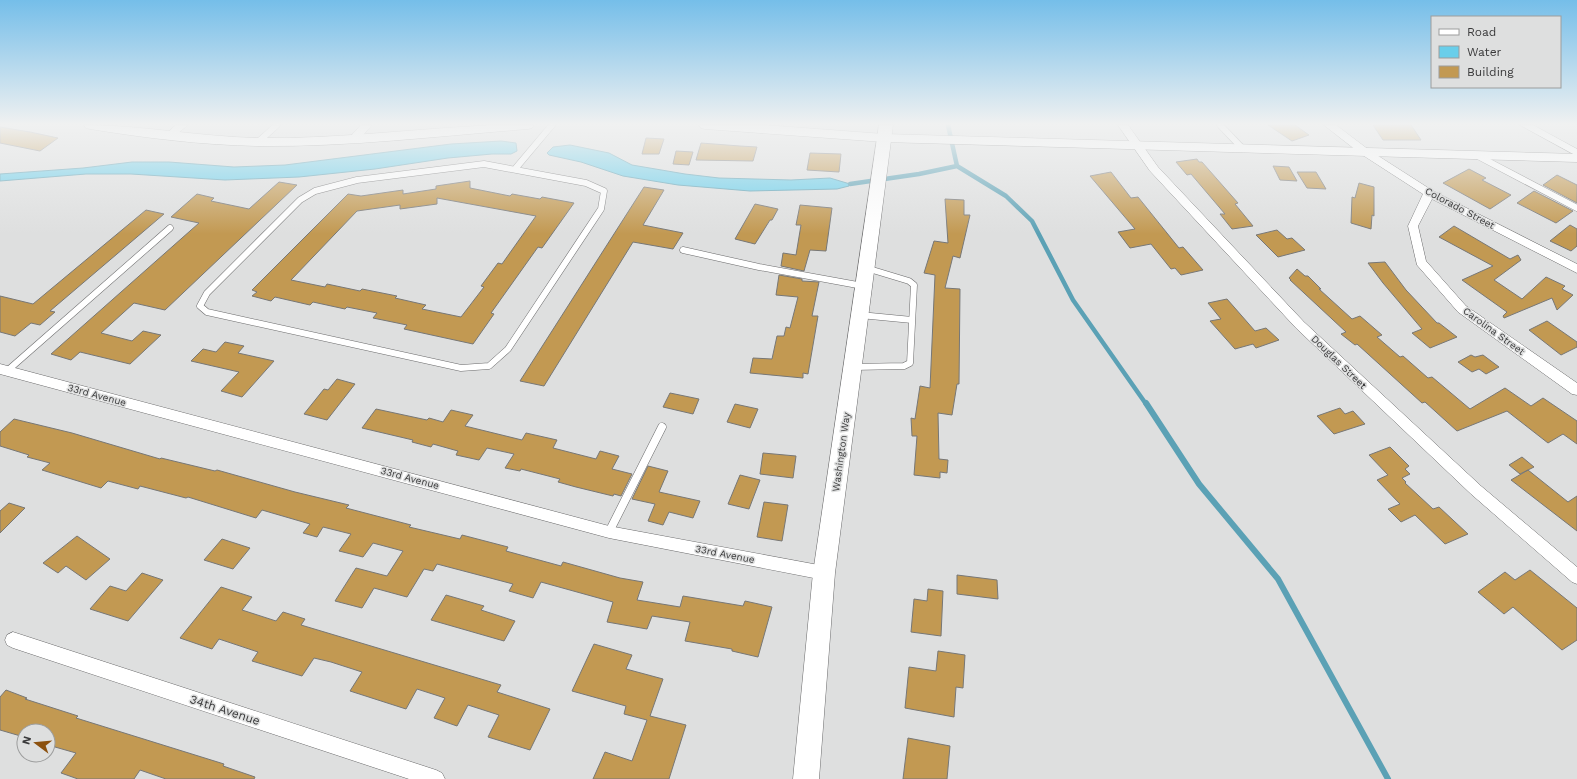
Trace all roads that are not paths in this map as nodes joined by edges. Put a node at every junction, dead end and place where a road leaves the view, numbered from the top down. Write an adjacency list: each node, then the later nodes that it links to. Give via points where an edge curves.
1 (521, 161): 6 (lane)
2 (881, 161): 12 (main road, Washington Way)
3 (1148, 161): 21 (street, Douglas Street, via 1300,326 1476,490)
4 (1380, 161): 7 (street, Colorado Street)
5 (1488, 161): 8 (lane)
6 (515, 169): 6 (lane, via 586,183 604,191 601,209 508,349 489,366 461,368 207,312 200,306 207,293 300,200 315,191 357,180 484,164)
7 (1429, 193): 11 (street, Colorado Street); 17 (street, Carolina Street, via 1413,226 1421,262 1462,309)
8 (1577, 208)
9 (170, 228): 16 (lane)
10 (683, 250): 12 (lane, via 759,268)
11 (1577, 269)
12 (865, 277): 13 (main road, Washington Way); 14 (lane, via 910,281 914,285)
13 (860, 315): 14 (lane); 15 (main road, Washington Way)
14 (912, 320): 15 (lane, via 910,363 904,366)
15 (853, 367): 20 (main road, Washington Way)
16 (3, 370): 19 (street, 33rd Avenue)
17 (1577, 390)
18 (662, 427): 19 (lane)
19 (609, 532): 20 (street, 33rd Avenue)
20 (824, 573): 24 (main road, Washington Way)
21 (1577, 577)
22 (13, 640): 23 (street, 34th Avenue)
23 (436, 779)
24 (806, 779)

